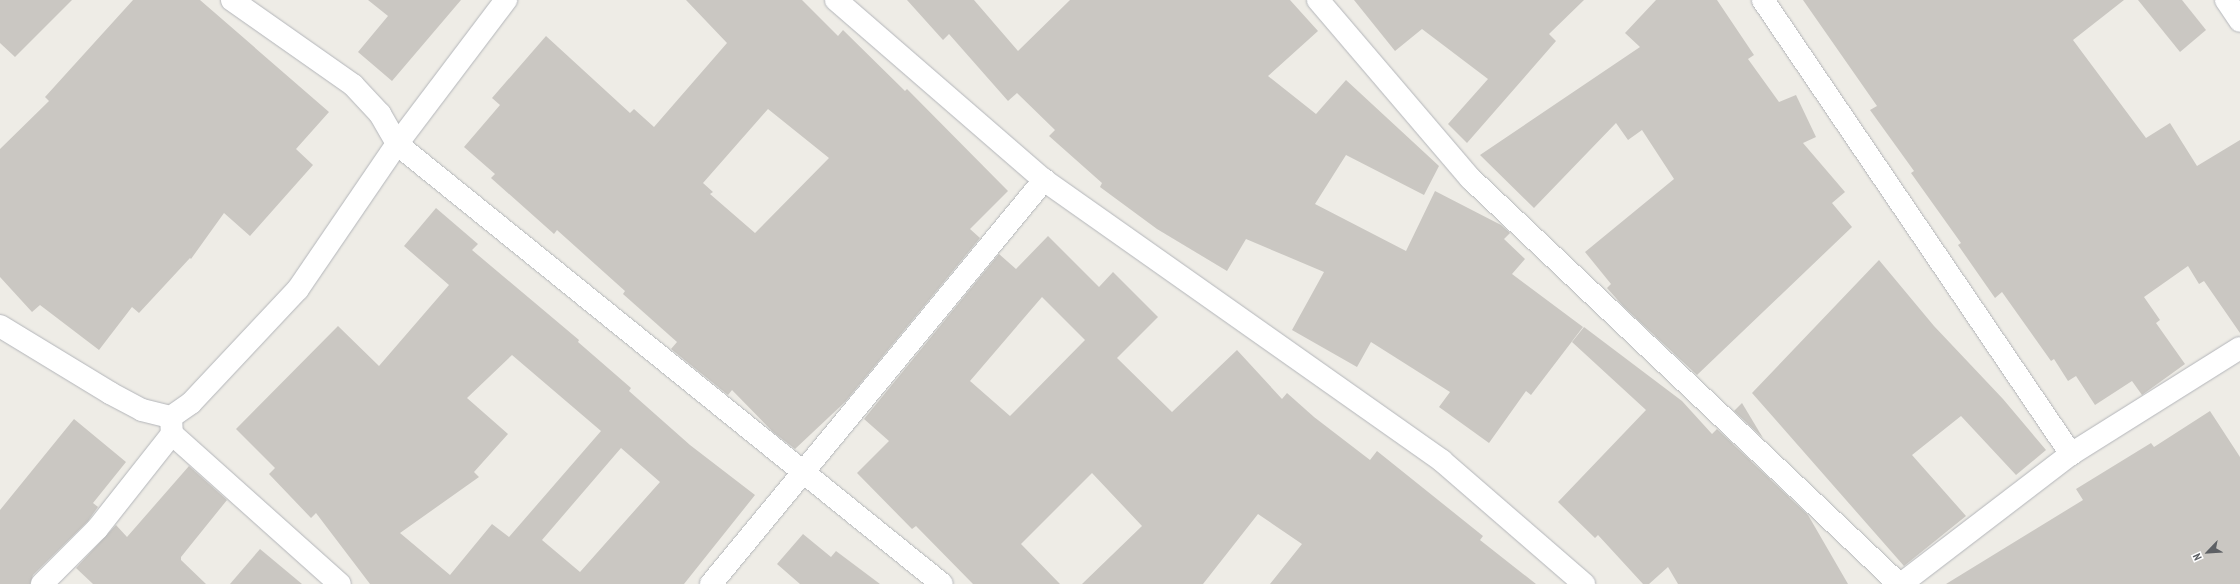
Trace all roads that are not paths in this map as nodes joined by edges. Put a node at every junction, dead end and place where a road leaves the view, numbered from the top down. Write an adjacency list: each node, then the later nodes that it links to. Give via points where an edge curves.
1 (232, 0): 8 (street, via 353,85 380,114)
2 (506, 0): 8 (street)
3 (836, 0): 9 (street)
4 (1318, 0): 20 (street, via 1470,178)
5 (1763, 0): 13 (street)
6 (2226, 0): 7 (street)
7 (2240, 21)
8 (397, 144): 12 (street, via 298,289); 14 (street)
9 (1044, 180): 14 (street); 19 (street, via 1442,461)
10 (0, 326): 12 (street, via 110,393)
11 (2240, 348): 13 (street)
12 (171, 425): 15 (street, via 97,529); 16 (street)
13 (2071, 454): 20 (street)
14 (804, 470): 17 (street); 18 (street)
15 (42, 584)
16 (340, 584)
17 (711, 584)
18 (942, 584)
19 (1584, 584)
20 (1900, 584)

